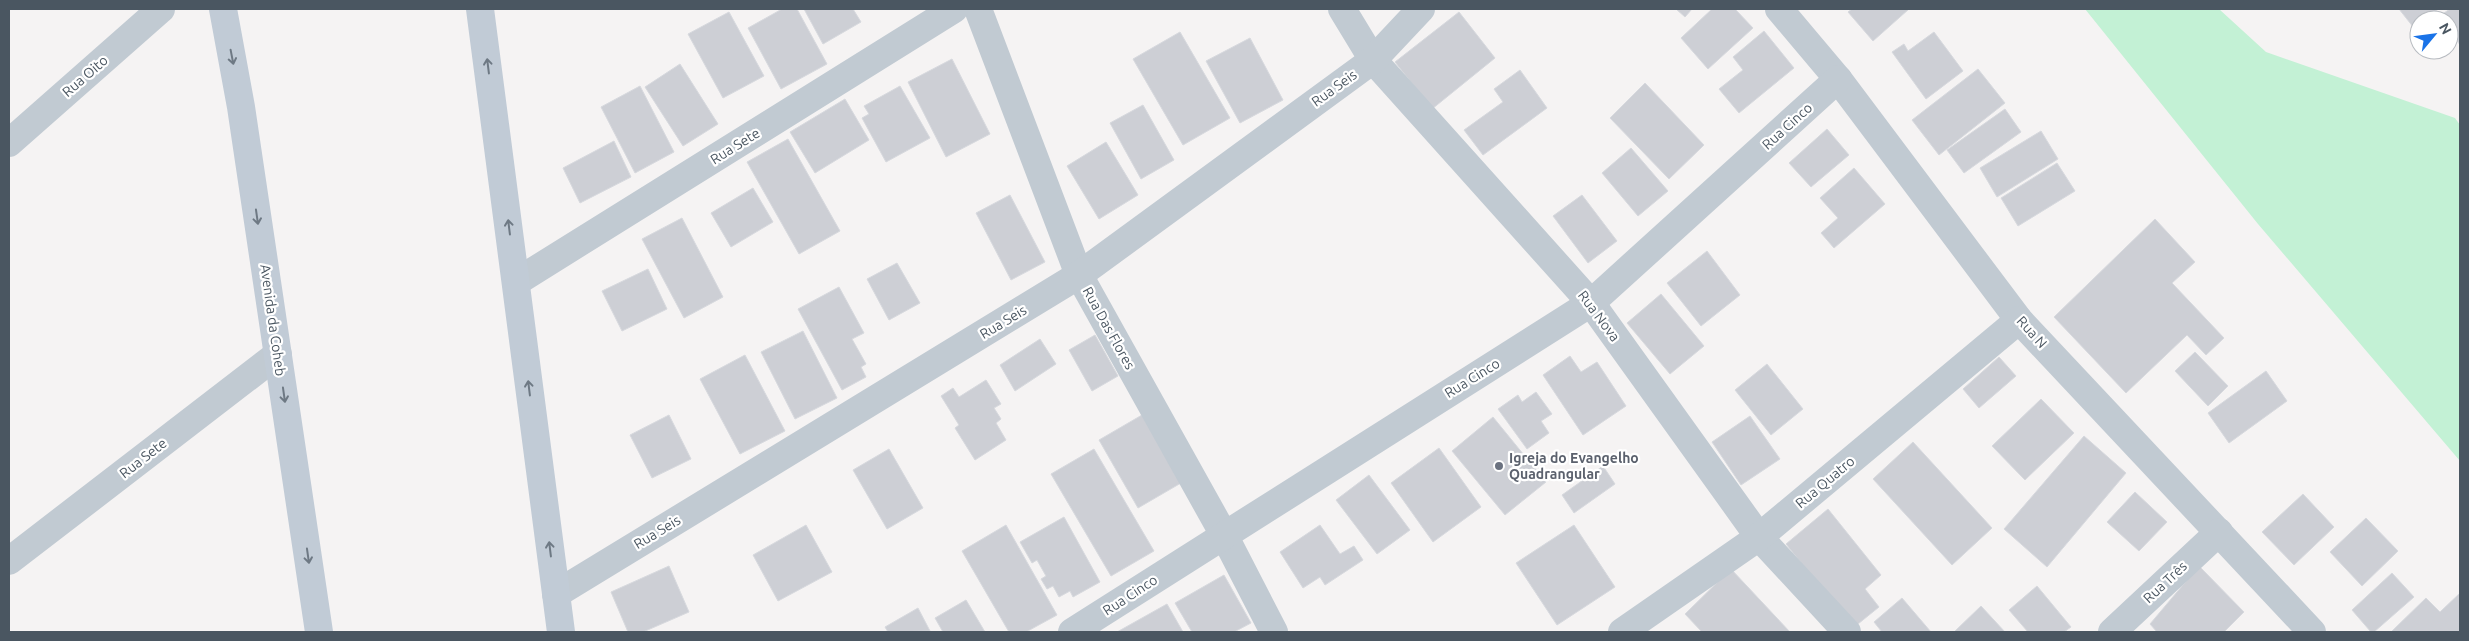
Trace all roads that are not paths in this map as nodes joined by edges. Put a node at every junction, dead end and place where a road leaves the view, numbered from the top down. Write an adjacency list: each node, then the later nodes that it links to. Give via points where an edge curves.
1 (160, 9): 11 (street, Rua Oito)
2 (223, 9): 16 (main road, Avenida da Coheb, one-way to 16)
3 (480, 9): 13 (main road, one-way to 3)
4 (954, 9): 13 (street, Rua Sete)
5 (978, 9): 12 (street, Rua Das Flores)
6 (1342, 9): 9 (street, Rua Nova)
7 (1422, 9): 9 (street, Rua Seis)
8 (1779, 9): 10 (street, Rua N)
9 (1373, 60): 12 (street, Rua Seis); 14 (street, Rua Nova)
10 (1838, 79): 14 (street, Rua Cinco); 15 (street, Rua N)
11 (9, 143)
12 (1079, 275): 18 (street, Rua Das Flores); 21 (street, Rua Seis)
13 (516, 282): 21 (main road, one-way to 13)
14 (1591, 303): 18 (street, Rua Cinco); 19 (street, Rua Nova)
15 (2019, 320): 17 (street, Rua N); 19 (street, Rua Quatro)
16 (278, 354): 20 (street, Rua Sete); 22 (main road, Avenida da Coheb, one-way to 22)
17 (2219, 532): 28 (street, Rua Três); 29 (street, Rua N)
18 (1224, 534): 24 (street, Rua Cinco); 25 (street, Rua Das Flores)
19 (1760, 537): 26 (street, Rua Quatro); 27 (street, Rua Nova)
20 (9, 561)
21 (556, 594): 23 (main road)
22 (319, 632)
23 (560, 632)
24 (1072, 632)
25 (1274, 632)
26 (1622, 632)
27 (1847, 632)
28 (2112, 632)
29 (2312, 632)

